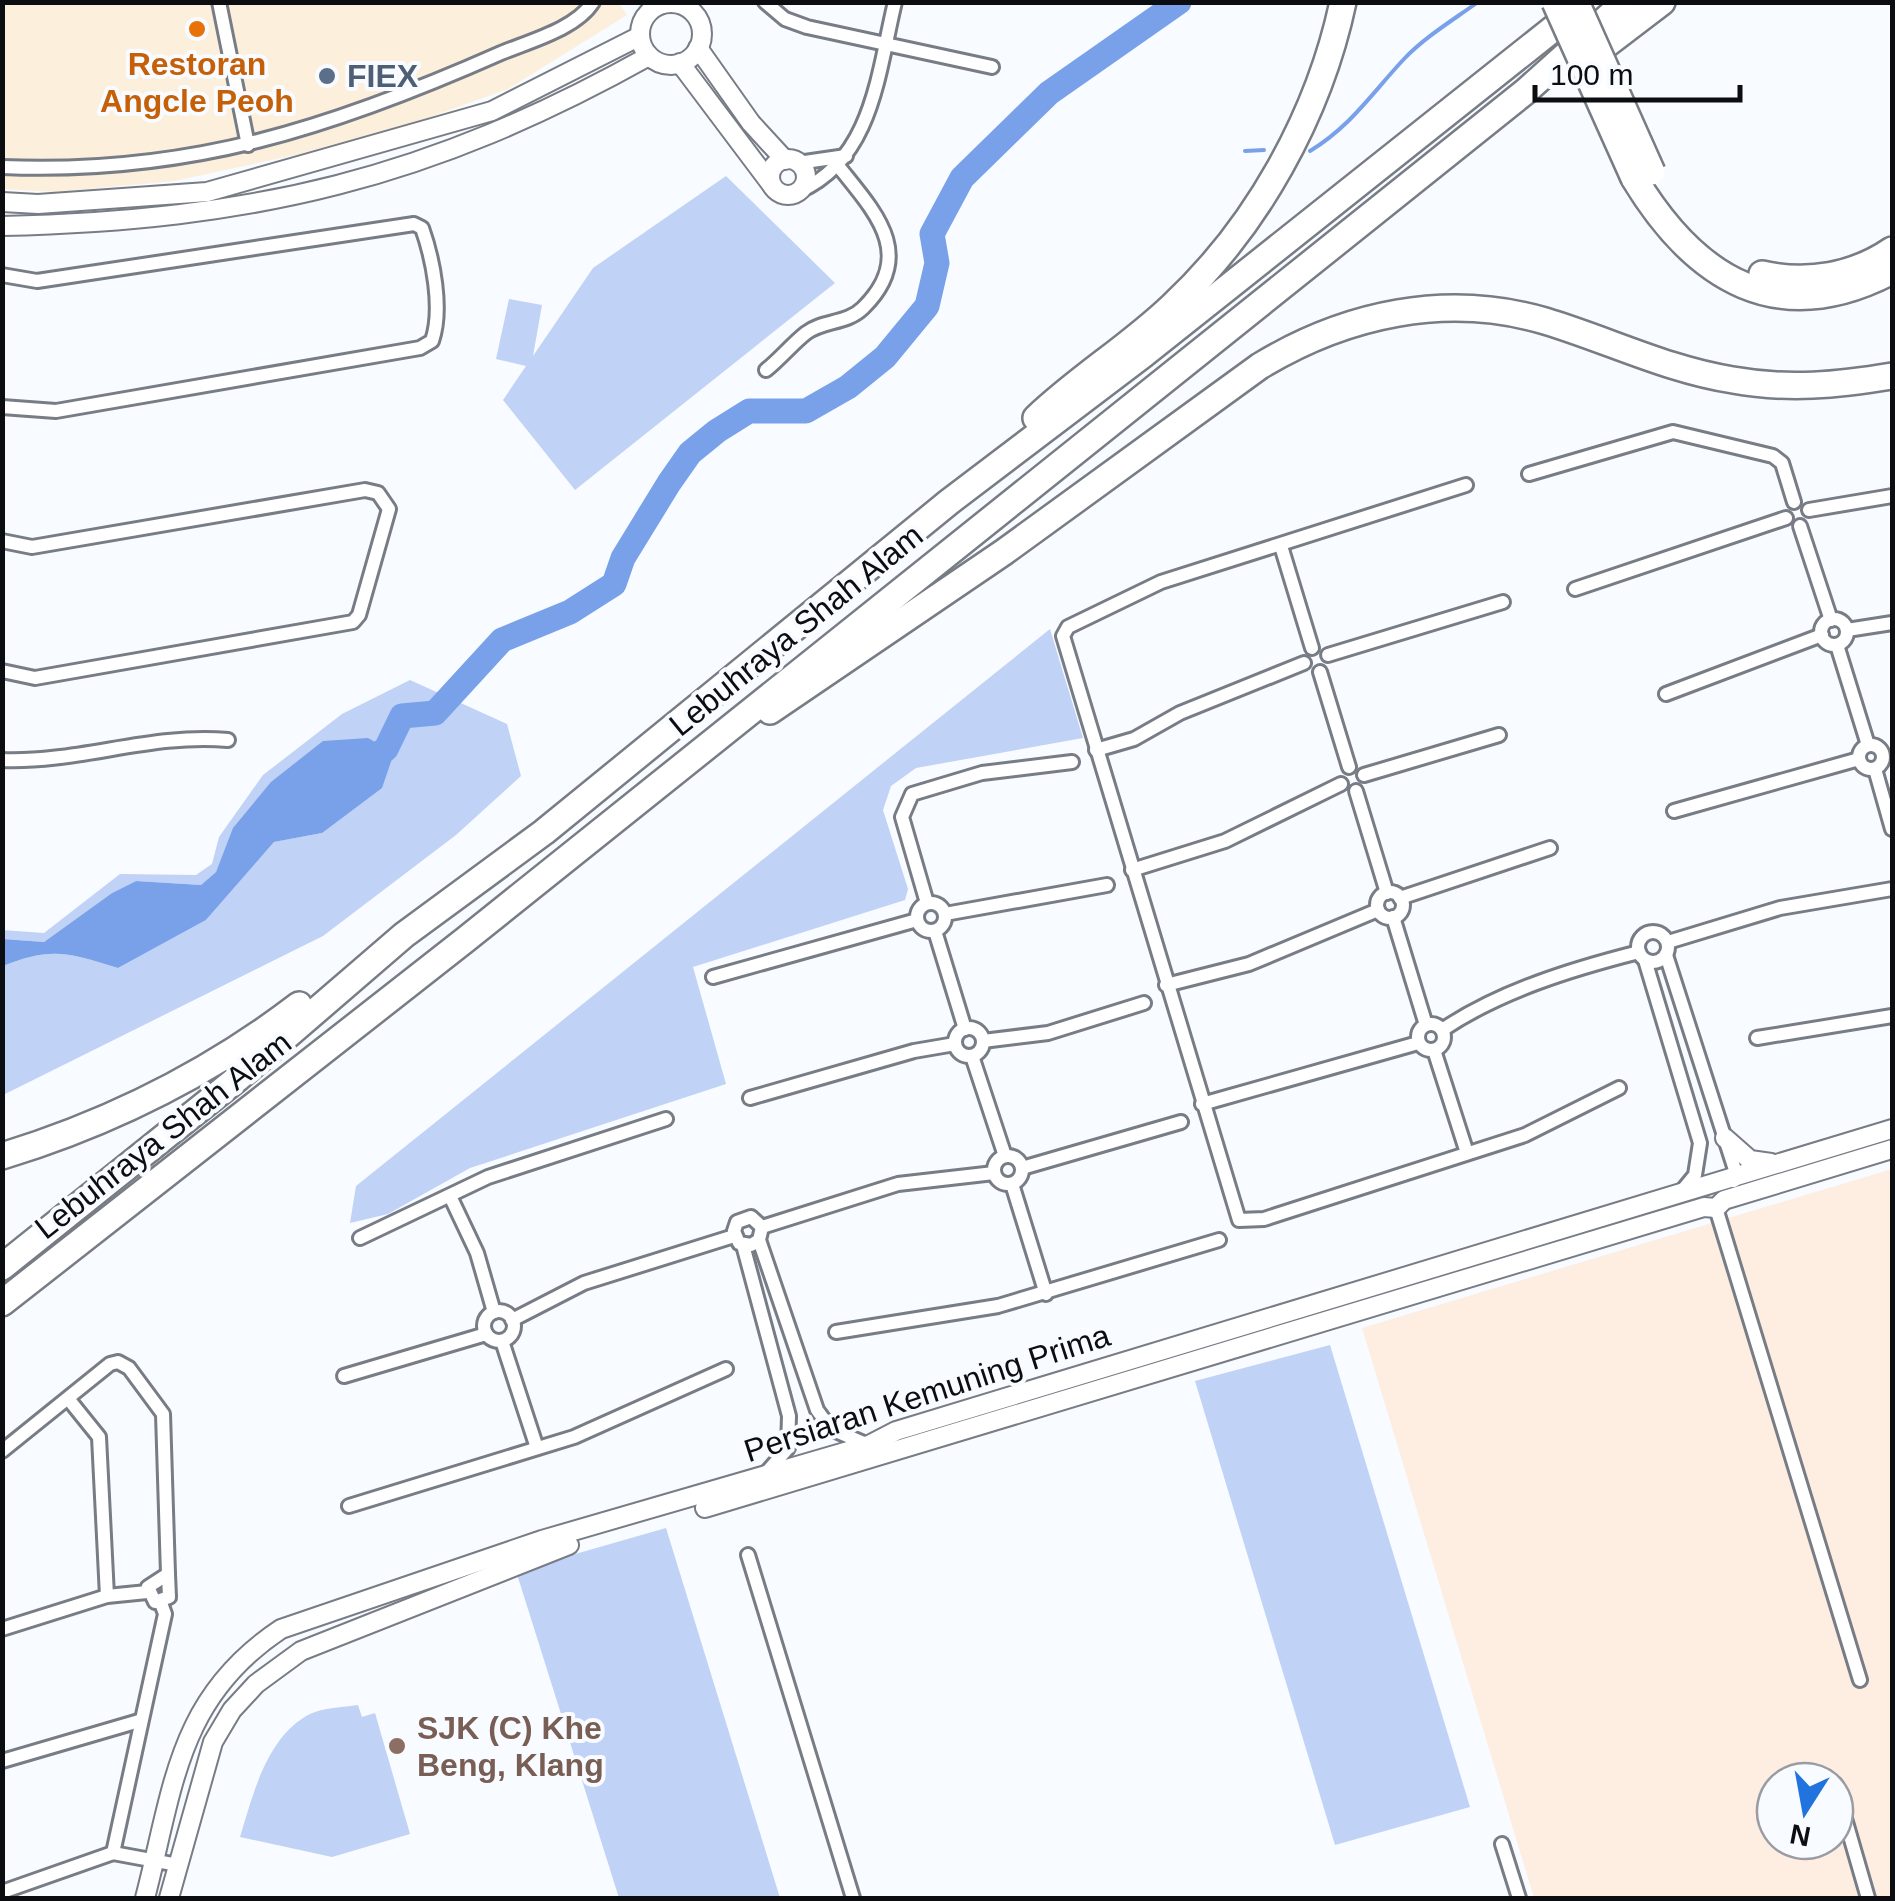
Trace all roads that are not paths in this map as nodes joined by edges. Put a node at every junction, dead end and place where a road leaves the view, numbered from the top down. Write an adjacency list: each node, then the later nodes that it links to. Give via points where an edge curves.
1 (220, 2): 20 (street)
2 (593, 2): 20 (street, via 560,27 393,102)
3 (765, 2): 14 (street, via 806,27)
4 (895, 2): 14 (street)
5 (1343, 2): 38 (highway, via 1295,140 1228,242 1174,304 1062,394)
6 (1556, 2): 24 (highway, bridge)
7 (1576, 2): 24 (highway, bridge)
8 (1586, 2): 38 (highway, Lebuhraya Shah Alam)
9 (1625, 2): 19 (highway, Lebuhraya Shah Alam)
10 (1662, 2): 19 (highway, via 1572,70)
11 (669, 3): 12 (street); 15 (street, via 687,7 699,21)
12 (648, 6): 13 (street)
13 (640, 36): 16 (street); 27 (street, via 492,111 207,192)
14 (885, 44): 18 (street); 22 (street, via 865,123)
15 (698, 48): 17 (street); 21 (street, via 751,123)
16 (650, 56): 17 (street); 28 (street, via 508,130 340,188 213,214)
17 (680, 63): 25 (street)
18 (992, 67)
19 (1526, 91): 71 (highway, Lebuhraya Shah Alam)
20 (248, 145): 23 (street, via 115,165)
21 (792, 161): 22 (street); 25 (street, via 772,169); 26 (street, via 806,174)
22 (843, 161): 26 (street); 32 (street, via 882,222 891,244 888,266 863,309 804,335)
23 (2, 167)
24 (1643, 175): 29 (highway, via 1702,243 1758,273 1821,278); 30 (highway, via 1675,240 1729,280 1775,293 1824,296)
25 (771, 184): 26 (street, via 784,195)
26 (800, 191)
27 (2, 202)
28 (2, 226)
29 (1892, 250)
30 (1892, 271)
31 (2, 275): 34 (street, via 37,281 414,224 426,240 437,312 432,341 420,348 56,411)
32 (766, 370)
33 (1892, 376): 71 (highway, via 1806,387 1732,380 1501,312 1436,308 1344,325 1260,366 692,770)
34 (2, 407)
35 (1530, 474): 39 (street, via 1673,432 1773,456 1782,462)
36 (1466, 485): 44 (street)
37 (1892, 496): 40 (street)
38 (949, 502): 85 (highway, Lebuhraya Shah Alam, via 575,808)
39 (1794, 502): 40 (street); 41 (street)
40 (1810, 510): 42 (street)
41 (1786, 518): 42 (street); 45 (street)
42 (1800, 526): 47 (street)
43 (2, 541): 55 (street, via 32,547 365,490 378,492 389,510 359,616 336,627 35,678)
44 (1281, 546): 52 (street); 61 (street, via 1161,582 1063,631)
45 (1575, 589)
46 (1503, 602): 53 (street)
47 (1831, 620): 49 (street); 50 (street)
48 (1892, 624): 49 (street)
49 (1847, 630): 51 (street)
50 (1822, 635): 51 (street); 57 (street)
51 (1838, 645): 60 (street)
52 (1312, 648): 53 (street); 54 (street)
53 (1328, 656): 56 (street)
54 (1304, 663): 56 (street); 61 (street)
55 (2, 671)
56 (1320, 672): 66 (street)
57 (1666, 694)
58 (1499, 735): 68 (street)
59 (228, 740): 64 (street, via 158,739 59,758)
60 (1868, 746): 62 (street); 63 (street)
61 (1096, 750): 75 (street)
62 (1888, 756): 67 (street)
63 (1859, 759): 67 (street); 72 (street)
64 (2, 760)
65 (1072, 762): 79 (street, via 982,774 912,794 902,818)
66 (1349, 767): 68 (street); 69 (street)
67 (1875, 769): 73 (street)
68 (1364, 776): 70 (street)
69 (1340, 784): 70 (street); 75 (street, via 1225,840)
70 (1356, 792): 78 (street)
71 (635, 800): 126 (highway, Lebuhraya Shah Alam)
72 (1674, 811)
73 (1892, 829)
74 (1550, 848): 78 (street)
75 (1132, 870): 89 (street)
76 (1107, 885): 81 (street)
77 (1892, 889): 86 (street, via 1780,908)
78 (1394, 895): 80 (street, via 1378,899); 82 (street, via 1402,909)
79 (927, 903): 81 (street); 83 (street)
80 (1378, 910): 82 (street); 89 (street, via 1249,964)
81 (945, 914): 84 (street)
82 (1394, 918): 92 (street)
83 (917, 920): 84 (street); 88 (street)
84 (935, 931): 93 (street)
85 (404, 935): 110 (highway, via 211,1068 130,1108); 124 (highway, Lebuhraya Shah Alam)
86 (1667, 949): 87 (street, via 1655,962); 87 (street, via 1658,933 1649,933 1641,939); 107 (street)
87 (1642, 956): 94 (street, via 1532,986); 118 (street, via 1700,1144 1690,1184)
88 (713, 977)
89 (1166, 985): 103 (street)
90 (1144, 1003): 96 (street, via 1048,1033)
91 (1892, 1016): 95 (street)
92 (1426, 1025): 94 (street); 97 (street)
93 (966, 1029): 96 (street, via 977,1031); 98 (street)
94 (1442, 1030): 99 (street, via 1443,1042)
95 (1757, 1038)
96 (983, 1042): 100 (street)
97 (1418, 1043): 99 (street); 103 (street)
98 (955, 1044): 100 (street); 102 (street)
99 (1434, 1050): 109 (street)
100 (972, 1056): 111 (street)
101 (1618, 1088): 109 (street, via 1525,1135)
102 (750, 1098)
103 (1202, 1104): 109 (street, via 1235,1216 1244,1222)
104 (666, 1120): 117 (street, via 527,1162)
105 (1181, 1122): 113 (street)
106 (1892, 1128): 112 (street, Persiaran Kemuning Prima)
107 (1726, 1138): 112 (street, via 1761,1164); 115 (street)
108 (1892, 1149): 119 (street, Persiaran Kemuning Prima)
109 (1467, 1154)
110 (2, 1156)
111 (1005, 1156): 113 (street); 114 (street)
112 (1784, 1162): 115 (street, Persiaran Kemuning Prima)
113 (1022, 1168): 116 (street)
114 (994, 1173): 116 (street); 120 (street, via 898,1184)
115 (1737, 1176): 118 (street, Persiaran Kemuning Prima); 119 (street)
116 (1012, 1184): 125 (street)
117 (450, 1196): 121 (street); 127 (street, via 477,1253)
118 (1660, 1199): 137 (street, Persiaran Kemuning Prima, via 896,1431)
119 (1710, 1207): 146 (street, Persiaran Kemuning Prima, via 547,1552); 150 (street)
120 (761, 1234): 122 (street); 122 (street, via 756,1219 741,1218); 133 (street)
121 (360, 1238)
122 (739, 1240): 128 (street, via 584,1283); 135 (street)
123 (1219, 1240): 125 (street)
124 (2, 1267)
125 (1046, 1294): 129 (street)
126 (2, 1303)
127 (494, 1312): 128 (street); 130 (street, via 485,1321)
128 (512, 1320): 131 (street, via 512,1333)
129 (836, 1332)
130 (486, 1334): 131 (street); 134 (street)
131 (502, 1340): 138 (street)
132 (726, 1368): 138 (street)
133 (802, 1369): 135 (street); 137 (street, via 816,1410 831,1429)
134 (344, 1376)
135 (778, 1376): 140 (street, via 788,1448 778,1464)
136 (70, 1401): 139 (street); 143 (street, via 118,1362 163,1414); 147 (street, via 99,1438)
137 (869, 1445): 140 (street, Persiaran Kemuning Prima)
138 (536, 1448): 141 (street)
139 (2, 1452)
140 (749, 1482): 144 (street, Persiaran Kemuning Prima, via 542,1540)
141 (350, 1506)
142 (748, 1555): 161 (street)
143 (168, 1574): 145 (street); 148 (street, via 171,1593)
144 (444, 1576): 146 (street); 156 (street, Persiaran Kemuning Prima, via 281,1629 244,1653 191,1725)
145 (147, 1592): 147 (street); 148 (street)
146 (451, 1594): 157 (street, Persiaran Kemuning Prima, via 301,1651 256,1684 213,1742)
147 (107, 1596): 149 (street)
148 (161, 1603): 151 (street, via 165,1614)
149 (2, 1628)
150 (1860, 1680)
151 (139, 1721): 152 (street); 154 (street)
152 (2, 1761)
153 (1502, 1844): 162 (street)
154 (113, 1853): 156 (street); 158 (street)
155 (1855, 1853): 163 (street)
156 (154, 1862): 157 (street); 159 (street, Persiaran Kemuning Prima)
157 (178, 1865): 160 (street, Persiaran Kemuning Prima)
158 (2, 1892)
159 (144, 1898)
160 (170, 1898)
161 (853, 1898)
162 (1519, 1898)
163 (1868, 1898)

